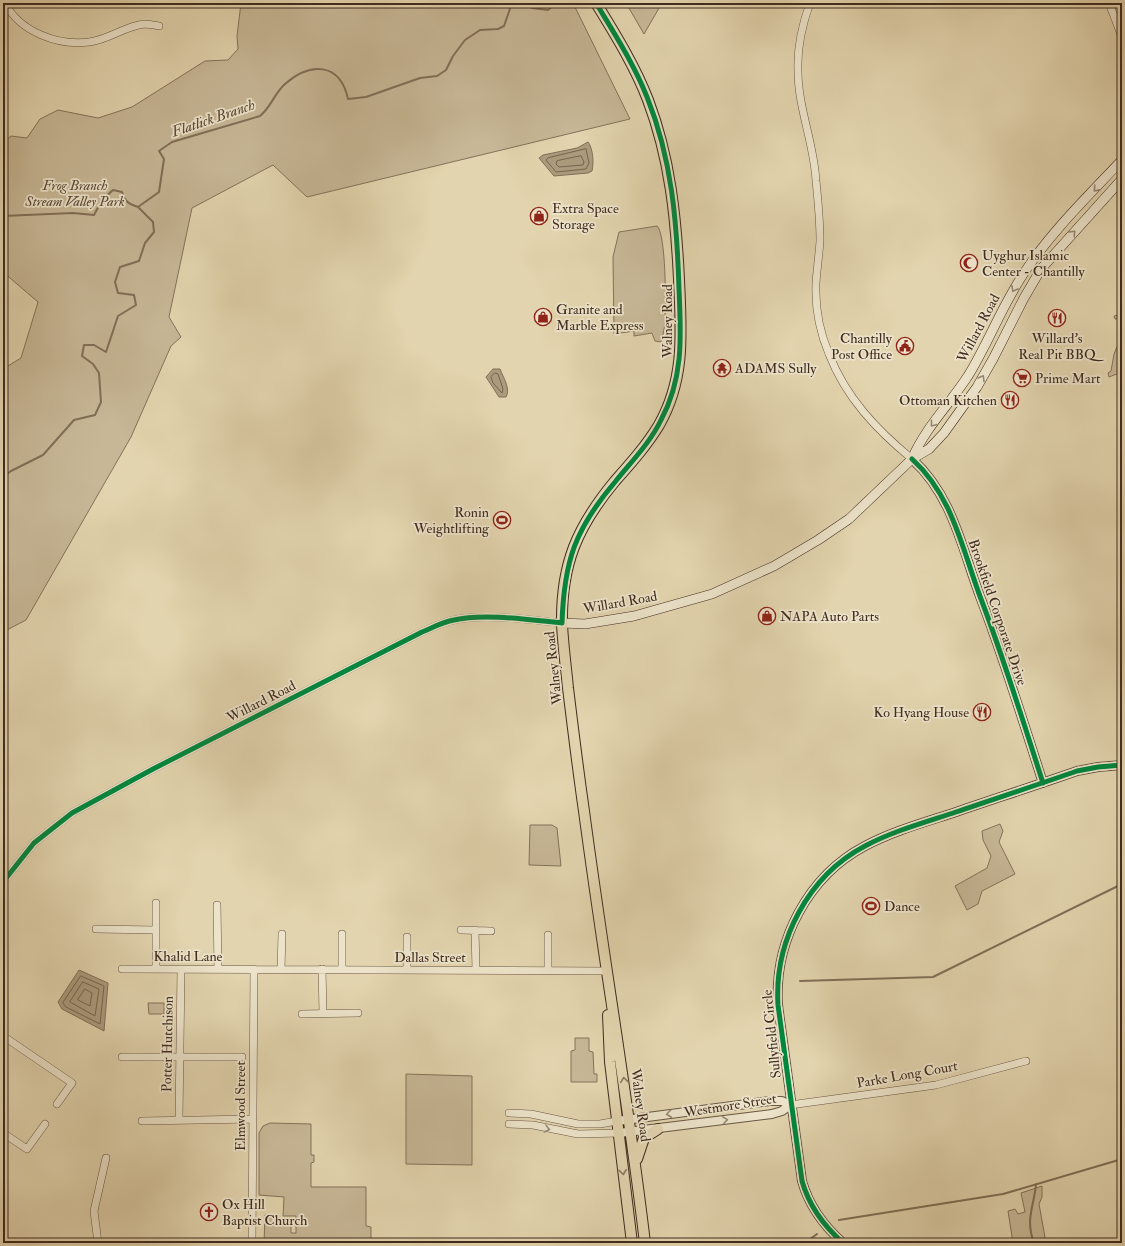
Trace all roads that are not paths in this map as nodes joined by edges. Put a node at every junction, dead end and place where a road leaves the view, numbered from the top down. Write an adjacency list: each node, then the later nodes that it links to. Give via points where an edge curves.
1 (5, 3): 5 (street, via 27,27 47,38 69,43 90,42 144,24)
2 (596, 3): 10 (main road, Walney Road, via 648,98 668,168 677,231 681,358 669,404 661,420 640,452 591,512 579,534 565,576)
3 (810, 3): 9 (street, Brookfield Corporate Drive, via 801,33 798,71 816,180 820,240 816,295 820,325 829,355 848,392 868,417)
4 (1109, 3): 6 (street)
5 (159, 26)
6 (1122, 37)
7 (1122, 160): 9 (main road, Willard Road, one-way to 9, via 1062,225 1026,270 1014,288 984,350 920,441)
8 (1122, 179): 9 (main road, Willard Road, one-way to 8, via 929,450 977,387 1041,269)
9 (912, 459): 10 (main road, Willard Road, via 844,523 787,559 750,578 712,594 656,611 585,624); 12 (street, Brookfield Corporate Drive, via 934,482 950,510 991,624)
10 (562, 623): 13 (street, Willard Road, via 465,618 446,622 422,632 72,813 34,843); 36 (main road, Walney Road, via 575,743)
11 (1122, 765): 12 (street, Sullyfield Circle, via 1082,769)
12 (1043, 783): 46 (street, Sullyfield Circle, via 873,842 845,859 811,893 796,917 786,942 778,976 778,1005)
13 (3, 882)
14 (156, 903): 17 (street)
15 (217, 905): 28 (street)
16 (96, 929): 17 (street)
17 (156, 930): 26 (street)
18 (462, 930): 19 (street)
19 (476, 930): 20 (street); 34 (street)
20 (491, 930)
21 (282, 934): 30 (street)
22 (342, 934): 32 (street)
23 (548, 935): 35 (street)
24 (407, 937): 33 (street)
25 (122, 969): 26 (street, Khalid Lane)
26 (156, 969): 27 (street, Khalid Lane)
27 (181, 969): 28 (street, Khalid Lane); 42 (street, Potter Hutchison)
28 (218, 969): 29 (street, Khalid Lane)
29 (254, 969): 30 (street, Dallas Street); 48 (street, Elmwood Street)
30 (281, 969): 31 (street, Dallas Street)
31 (322, 969): 32 (street, Dallas Street); 37 (street)
32 (342, 969): 33 (street, Dallas Street)
33 (407, 970): 34 (street, Dallas Street)
34 (476, 970): 35 (street, Dallas Street)
35 (548, 970): 36 (street, Dallas Street)
36 (606, 971): 49 (main road, Walney Road, one-way to 36); 52 (main road, Walney Road, via 610,1062)
37 (323, 1013): 38 (street); 39 (street)
38 (358, 1013)
39 (302, 1014)
40 (3, 1036): 45 (street, via 72,1083)
41 (122, 1057): 42 (street)
42 (180, 1057): 43 (street); 50 (street, Potter Hutchison)
43 (242, 1057)
44 (1026, 1061): 46 (street, Parke Long Court, via 936,1085)
45 (57, 1104)
46 (790, 1105): 49 (street, Westmore Street, one-way to 49, via 782,1101 770,1101); 55 (street, Westmore Street, one-way to 46, via 772,1114); 65 (street, Sullyfield Circle, via 800,1172 808,1197 821,1219)
47 (509, 1113): 52 (street, Westmore Street, via 531,1114 578,1124)
48 (253, 1119): 50 (street); 62 (street, Elmwood Street)
49 (629, 1119): 52 (street, Westmore Street); 56 (main road, Walney Road)
50 (179, 1120): 51 (street)
51 (142, 1121)
52 (617, 1121): 58 (main road, Walney Road)
53 (45, 1124): 57 (street, via 27,1149)
54 (509, 1124): 58 (street, Westmore Street, one-way to 58, via 533,1125 578,1134)
55 (658, 1129): 56 (street, Westmore Street); 60 (main road, via 643,1139)
56 (631, 1132): 58 (street, Westmore Street); 60 (main road, Walney Road)
57 (3, 1133)
58 (619, 1133): 63 (main road, Walney Road, one-way to 63)
59 (106, 1158): 61 (street, via 94,1211)
60 (636, 1167): 64 (main road, Walney Road)
61 (98, 1243)
62 (252, 1243)
63 (632, 1243)
64 (645, 1243)
65 (843, 1243)

